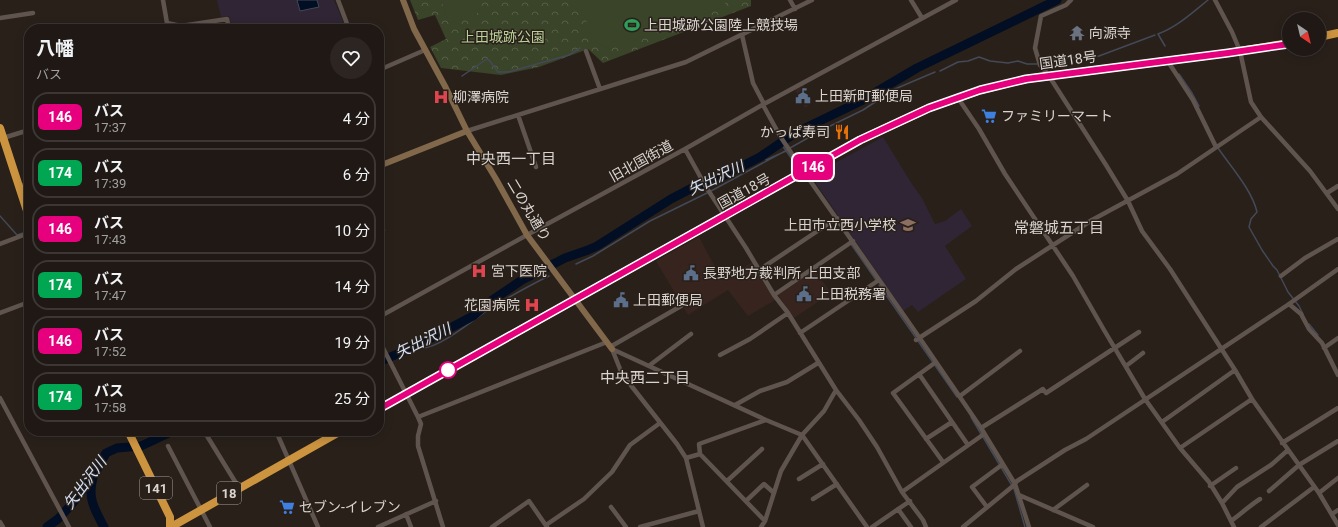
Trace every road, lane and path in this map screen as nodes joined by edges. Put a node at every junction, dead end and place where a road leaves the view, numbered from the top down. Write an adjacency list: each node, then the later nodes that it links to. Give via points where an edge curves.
1 (163, 0): 14 (street, via 167,23)
2 (338, 0): 17 (street)
3 (403, 0): 22 (street, 二の丸通り, via 414,30)
4 (790, 0): 10 (street)
5 (812, 0): 10 (street)
6 (911, 0): 13 (street)
7 (956, 0): 13 (street)
8 (1071, 0): 27 (street, via 1066,5 1041,16 1035,48 1040,65)
9 (1215, 0): 24 (street)
10 (795, 9): 19 (street)
11 (33, 13): 12 (street)
12 (0, 18)
13 (922, 18): 30 (street, 旧北国街道)
14 (172, 24)
15 (194, 24): 16 (street, via 227,19)
16 (228, 24)
17 (347, 24)
18 (1338, 33): 20 (highway)
19 (742, 35): 28 (street, via 686,62); 30 (street, via 754,82)
20 (1326, 36)
21 (1282, 45): 24 (highway, 国道18号)
22 (425, 50): 26 (street); 34 (street, 二の丸通り)
23 (586, 51): 28 (street)
24 (1240, 51): 25 (highway, 国道18号); 32 (street, via 1251,102)
25 (1167, 60): 27 (highway, 国道18号); 37 (street, via 1193,100)
26 (384, 68)
27 (1049, 76): 29 (highway, 国道18号, via 1003,84); 47 (street)
28 (600, 89): 31 (street)
29 (958, 98): 41 (highway, 国道18号, via 883,129); 56 (street)
30 (763, 105): 38 (street, 旧北国街道); 41 (street)
31 (518, 116): 34 (street); 40 (street)
32 (1261, 117): 37 (street); 45 (street)
33 (0, 128): 36 (highway)
34 (466, 131): 39 (street); 52 (street, 二の丸通り)
35 (24, 132): 36 (street)
36 (4, 138): 44 (highway)
37 (1216, 147): 47 (street, via 1177,174)
38 (685, 149): 49 (street); 52 (street, 旧北国街道)
39 (384, 164)
40 (536, 167)
41 (804, 172): 49 (highway, 国道18号); 50 (street)
42 (24, 185): 44 (street)
43 (1338, 186): 45 (street)
44 (20, 187): 46 (highway)
45 (1327, 193): 48 (street)
46 (24, 200)
47 (1128, 201): 56 (street, via 1092,220); 76 (street, via 1142,231 1170,269)
48 (1338, 209)
49 (724, 216): 58 (street); 62 (highway, 国道18号)
50 (837, 218): 54 (street); 58 (street)
51 (24, 235): 55 (street)
52 (527, 235): 62 (street, 二の丸通り); 68 (street, 旧北国街道)
53 (1338, 239): 59 (street, via 1305,258)
54 (853, 241): 60 (street); 61 (street)
55 (0, 244)
56 (1054, 246): 72 (street, via 1016,269 976,301); 75 (street)
57 (1338, 268): 64 (street)
58 (759, 270): 61 (street)
59 (1281, 276)
60 (879, 280): 70 (street); 72 (street)
61 (774, 295): 67 (street)
62 (575, 300): 74 (street); 90 (highway, 国道18号)
63 (24, 304): 66 (street)
64 (1289, 304): 76 (street); 77 (street, via 1301,314)
65 (682, 306): 74 (street)
66 (0, 313)
67 (788, 313): 70 (street); 81 (street, via 750,339)
68 (384, 314)
69 (1140, 332): 75 (street)
70 (800, 333): 83 (street)
71 (691, 334): 84 (street)
72 (918, 338): 82 (street)
73 (1338, 338): 77 (street)
74 (610, 346): 84 (street); 98 (street); 102 (street, via 622,374)
75 (1116, 348): 85 (street); 103 (street, via 1046,393 1044,389)
76 (1220, 348): 86 (street); 93 (street)
77 (1324, 348): 88 (street)
78 (384, 349): 90 (street)
79 (1020, 351): 91 (street)
80 (1143, 354): 85 (street)
81 (720, 355)
82 (936, 362): 87 (street); 91 (street)
83 (818, 363): 89 (street); 95 (street, via 787,382 760,391)
84 (650, 365): 95 (street)
85 (1126, 366): 93 (street)
86 (1235, 370): 94 (street); 101 (street)
87 (919, 374): 100 (street); 110 (street, via 893,393)
88 (1338, 374)
89 (836, 390): 105 (street, via 824,411); 136 (street, via 877,447)
90 (406, 394): 96 (highway, 国道18号); 98 (street)
91 (960, 396): 103 (street)
92 (0, 398): 161 (street)
93 (1145, 399): 101 (street); 130 (street, via 1082,442 1017,480)
94 (1252, 399): 112 (street); 115 (street)
95 (735, 405): 99 (street)
96 (384, 406)
97 (1338, 408): 112 (street)
98 (418, 417): 142 (street, via 421,424 418,446)
99 (766, 420): 105 (street); 118 (street, via 699,444)
100 (952, 422): 110 (street); 113 (street)
101 (1162, 422): 115 (street)
102 (660, 423): 119 (street); 159 (street, via 630,445 612,472 584,499)
103 (981, 428): 104 (street)
104 (984, 434): 113 (street); 123 (street)
105 (802, 435): 122 (street); 137 (street, via 781,471)
106 (131, 436): 162 (highway, 141, via 170,517)
107 (207, 436): 134 (street)
108 (278, 436): 120 (street)
109 (332, 436): 120 (highway, 18)
110 (926, 439): 121 (street)
111 (1338, 441): 124 (street)
112 (1282, 443): 117 (street)
113 (968, 445): 121 (street)
114 (168, 446): 149 (street)
115 (1180, 448): 132 (street)
116 (762, 449): 128 (street)
117 (1288, 450): 124 (street); 145 (street, via 1237,487)
118 (700, 454): 119 (street); 128 (street)
119 (686, 458): 152 (street)
120 (289, 461): 134 (highway, 18); 164 (street)
121 (943, 462): 136 (street)
122 (823, 464): 127 (street); 129 (street)
123 (1003, 464): 130 (street); 147 (street, via 972,487)
124 (1299, 465): 133 (street); 135 (street)
125 (1236, 468): 132 (street)
126 (1338, 478): 138 (street)
127 (799, 479)
128 (727, 481): 143 (street)
129 (837, 484): 140 (street); 173 (street)
130 (1015, 484): 139 (street); 147 (street)
131 (1087, 485): 150 (street)
132 (1210, 486): 145 (street)
133 (1314, 487): 138 (street); 181 (street)
134 (239, 488): 149 (highway, 18)
135 (1269, 491)
136 (902, 492): 144 (street)
137 (774, 493): 143 (street, via 764,484); 155 (street)
138 (1319, 493): 154 (street)
139 (1019, 495): 150 (street); 178 (street)
140 (812, 499)
141 (1260, 499): 156 (street, via 1247,506)
142 (436, 501): 153 (street); 167 (street)
143 (746, 501): 155 (street)
144 (910, 501): 148 (street); 176 (street)
145 (1222, 503): 156 (street)
146 (611, 507): 169 (street)
147 (987, 508): 177 (street)
148 (898, 509): 174 (street); 175 (street)
149 (201, 510): 162 (highway, 18); 163 (street)
150 (1053, 510): 179 (street)
151 (1338, 510): 154 (street)
152 (699, 511): 170 (street); 171 (street)
153 (406, 514): 165 (street); 166 (street)
154 (1332, 514): 158 (street)
155 (765, 521): 172 (street)
156 (1231, 521): 180 (street)
157 (0, 522): 160 (street)
158 (1338, 525)
159 (547, 526): 168 (street, via 529,501)
160 (3, 527)
161 (70, 527)
162 (170, 527)
163 (210, 527)
164 (318, 527)
165 (378, 527)
166 (411, 527)
167 (443, 527)
168 (492, 527)
169 (626, 527)
170 (640, 527)
171 (703, 527)
172 (761, 527)
173 (867, 527)
174 (872, 527)
175 (911, 527)
176 (926, 527)
177 (963, 527)
178 (1029, 527)
179 (1093, 527)
180 (1234, 527)
181 (1261, 527)

